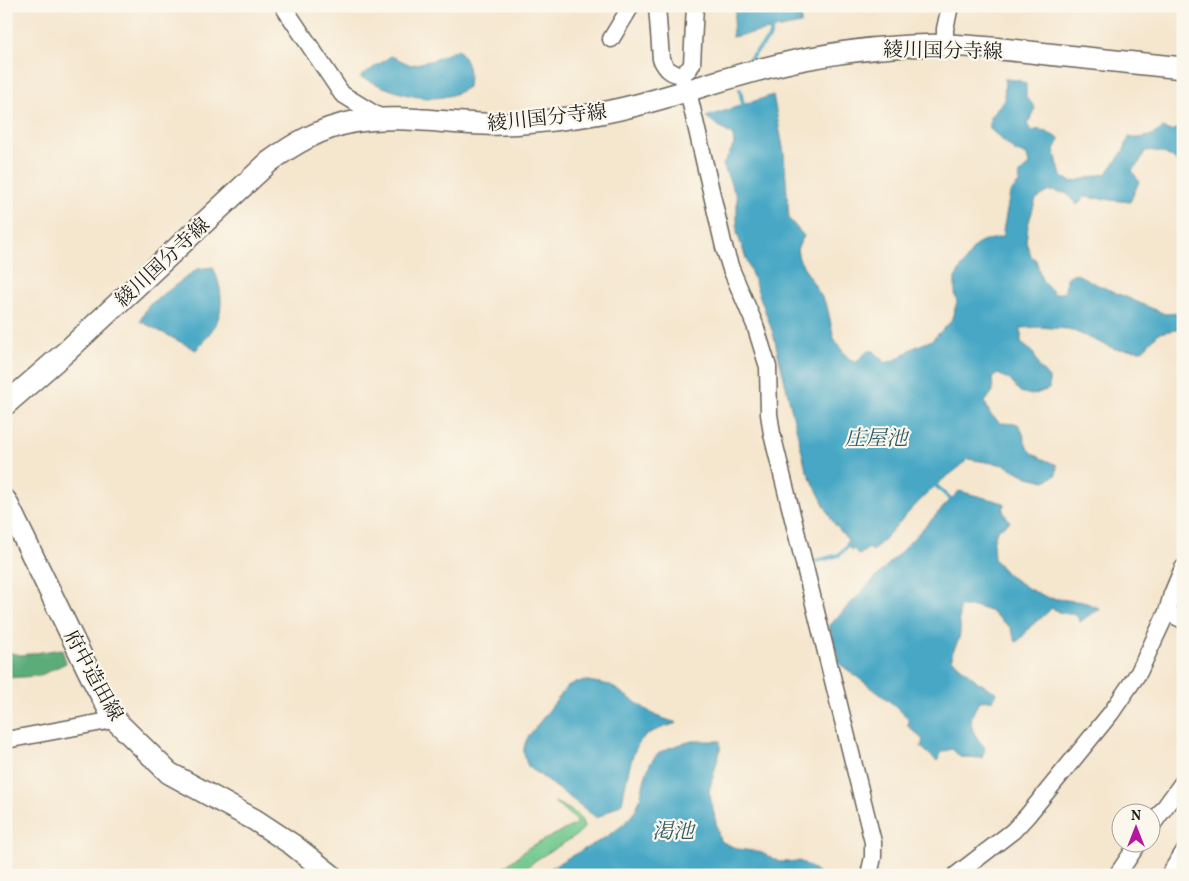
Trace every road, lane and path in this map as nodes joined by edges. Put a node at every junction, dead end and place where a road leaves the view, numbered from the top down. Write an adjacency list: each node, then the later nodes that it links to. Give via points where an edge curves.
1 (283, 6): 10 (street, via 342,94)
2 (631, 6): 6 (street)
3 (657, 6): 9 (street, via 662,59 665,67)
4 (695, 6): 9 (street, via 692,64)
5 (950, 6): 7 (street)
6 (611, 39)
7 (945, 46): 8 (main road, 綾川国分寺線); 9 (main road, 綾川国分寺線, via 850,52)
8 (1183, 68)
9 (684, 83): 10 (main road, 綾川国分寺線, via 628,108 574,118 531,123); 23 (street, via 724,247 768,367 772,434 873,842)
10 (390, 124): 11 (main road, 綾川国分寺線, via 355,122 292,145 269,162 67,352)
11 (6, 404)
12 (6, 501): 16 (main road, 府中造田線)
13 (1183, 568): 14 (street)
14 (1167, 612): 15 (street); 24 (street, via 1139,672 1111,713 1028,816)
15 (1183, 620)
16 (114, 719): 17 (street); 22 (main road, 府中造田線, via 169,773 262,825)
17 (6, 740)
18 (1183, 782): 19 (street)
19 (1162, 811)
20 (1183, 853): 26 (street)
21 (1131, 854): 25 (street)
22 (330, 875)
23 (869, 875)
24 (956, 875)
25 (1116, 875)
26 (1168, 875)

